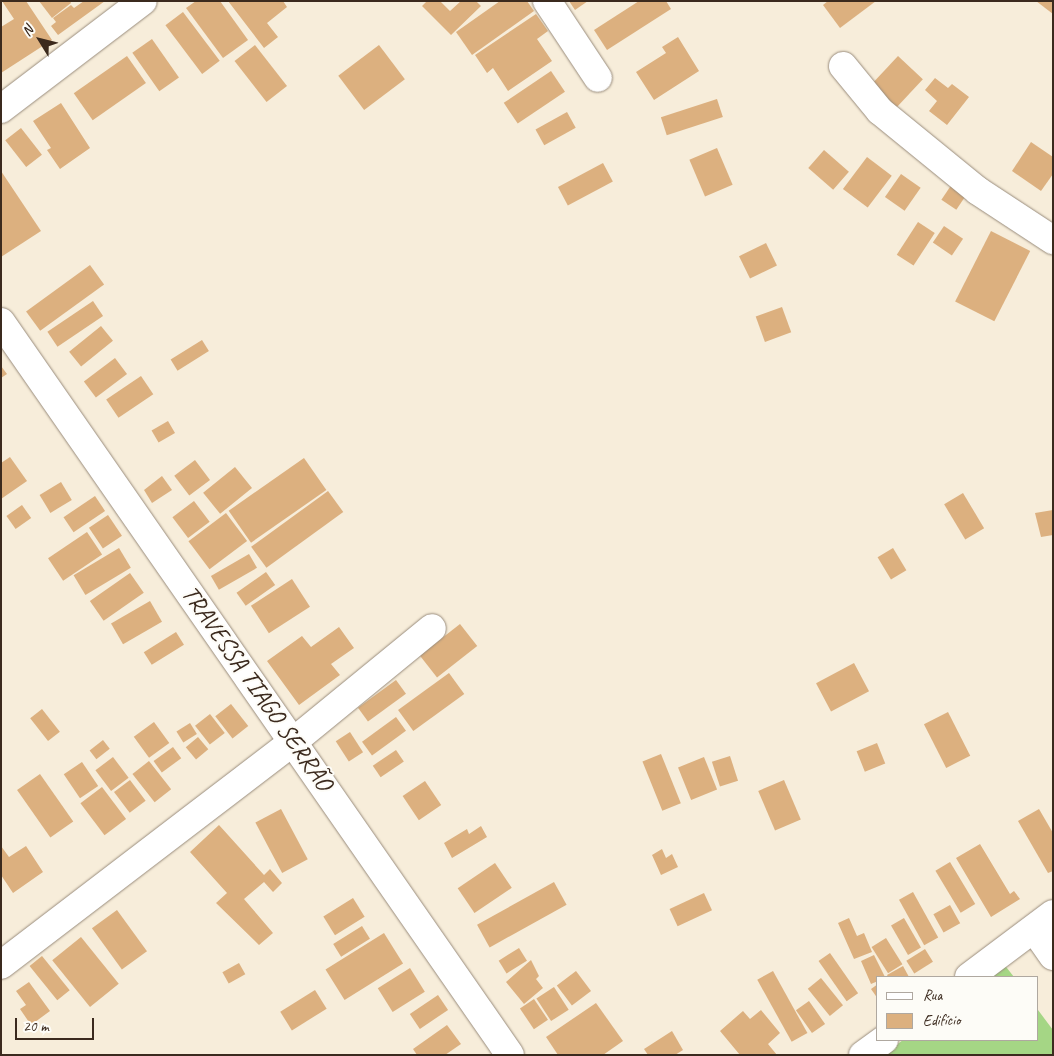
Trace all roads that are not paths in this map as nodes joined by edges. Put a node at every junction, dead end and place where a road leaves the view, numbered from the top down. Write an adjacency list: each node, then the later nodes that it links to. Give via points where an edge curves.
1 (142, 1): 5 (street)
2 (547, 1): 4 (street)
3 (844, 66): 6 (street, via 880,111 978,191)
4 (598, 78)
5 (1, 109)
6 (1053, 240)
7 (1, 322): 9 (street, TRAVESSA TIAGO SERRÃO)
8 (432, 628): 9 (street)
9 (294, 741): 12 (street); 15 (street, TRAVESSA TIAGO SERRÃO)
10 (1043, 922): 11 (street); 13 (street)
11 (1053, 956)
12 (1, 965)
13 (970, 976)
14 (883, 1041): 16 (street)
15 (510, 1055)
16 (863, 1055)

